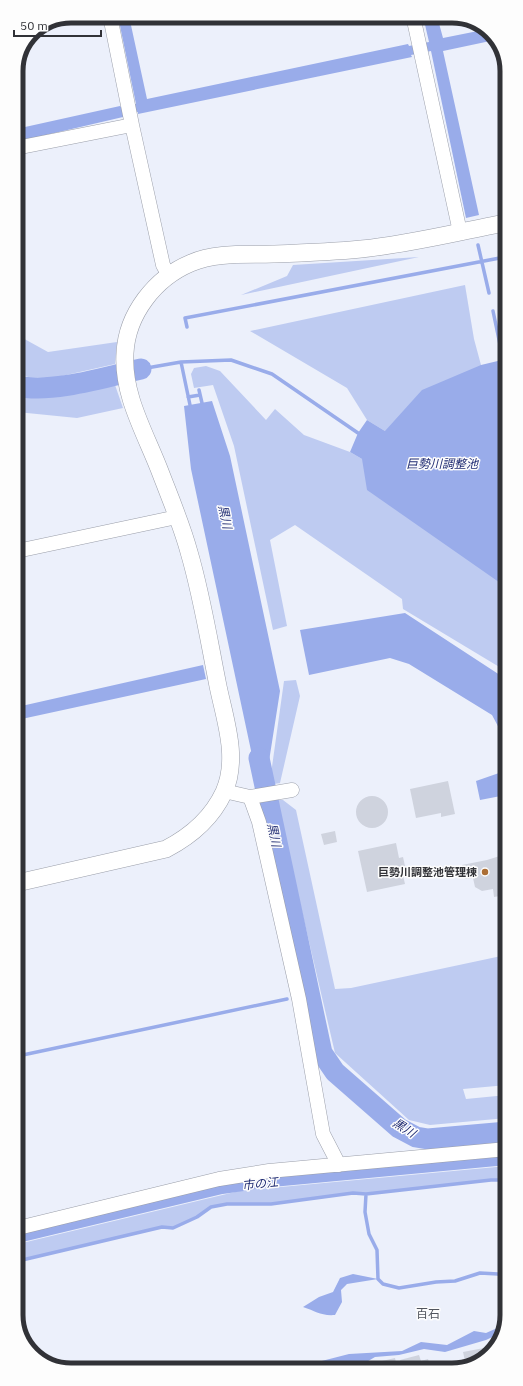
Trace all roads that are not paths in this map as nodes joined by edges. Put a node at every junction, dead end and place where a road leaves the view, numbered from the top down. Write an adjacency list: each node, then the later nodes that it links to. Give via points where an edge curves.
1 (111, 23): 3 (street)
2 (414, 23): 6 (street)
3 (132, 121): 4 (street); 7 (street, via 163,265)
4 (23, 146)
5 (500, 224): 6 (street)
6 (460, 232): 7 (street, via 360,249 222,256 192,262)
7 (169, 276): 8 (street, via 152,290 140,305 125,353 133,405)
8 (177, 517): 9 (street); 11 (street, via 189,551 204,614 231,749)
9 (23, 550)
10 (292, 790): 12 (street)
11 (224, 791): 12 (street); 13 (street, via 211,814 201,825 185,839 166,849)
12 (250, 797): 15 (street, via 259,822 298,998 323,1134)
13 (23, 882)
14 (500, 1150): 15 (street)
15 (339, 1166): 16 (street, via 218,1178)
16 (23, 1227)

